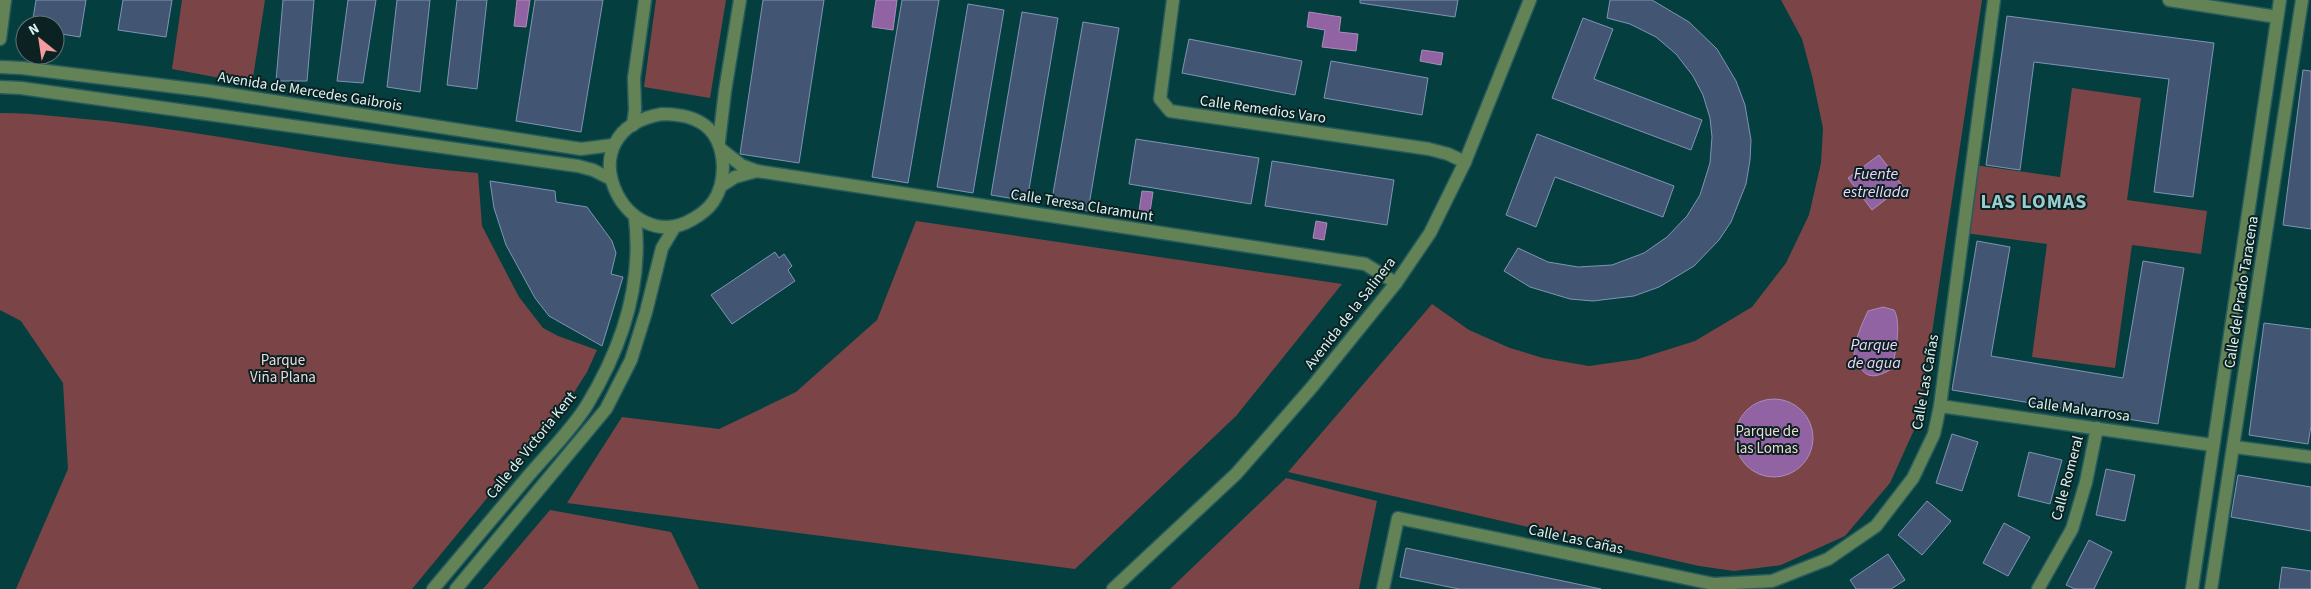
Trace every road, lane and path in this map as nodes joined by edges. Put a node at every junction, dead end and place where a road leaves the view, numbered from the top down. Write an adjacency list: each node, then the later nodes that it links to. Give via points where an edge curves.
1 (5, 0): 12 (street)
2 (645, 0): 15 (street, via 634,78)
3 (740, 0): 17 (street, via 725,91)
4 (1173, 0): 18 (street, Calle Remedios Varo, via 1160,99 1170,112 1429,149)
5 (1530, 0): 18 (street, Avenida de la Salinera)
6 (1994, 0): 25 (street, Calle Las Cañas)
7 (2169, 0): 10 (street)
8 (2280, 0): 10 (street, Calle del Prado Taracena)
9 (2302, 0): 11 (street, Calle del Prado Taracena)
10 (2277, 17): 27 (street, Calle del Prado Taracena)
11 (2305, 21): 28 (street, Calle del Prado Taracena)
12 (0, 39)
13 (0, 67): 16 (street, Avenida de Mercedes Gaibrois, via 209,91 581,149)
14 (0, 87): 20 (street, via 578,166)
15 (633, 125): 16 (street, via 620,134); 17 (street, via 646,116 676,114 700,121)
16 (613, 145): 20 (street, via 609,166)
17 (721, 146): 19 (street, Calle Teresa Claramunt, via 742,165); 21 (street)
18 (1464, 162): 24 (street, Avenida de la Salinera, via 1430,233)
19 (757, 171): 21 (street, Calle Teresa Claramunt, via 735,177); 24 (street, Calle Teresa Claramunt, via 1365,264)
20 (611, 179): 22 (street, via 617,194)
21 (721, 186): 23 (street, via 713,203 700,215)
22 (636, 218): 23 (street, via 663,228); 30 (street, Calle de Victoria Kent, via 637,267 629,308 613,354 587,405)
23 (674, 228): 31 (street, via 662,248 631,360 606,409)
24 (1396, 283): 32 (street, Avenida de la Salinera, via 1236,474)
25 (1940, 406): 26 (street, Calle Malvarrosa); 33 (street, Calle Las Cañas, via 1934,434 1913,478 1876,526 1828,559 1772,581 1714,584 1398,518)
26 (2097, 428): 27 (street, Calle Malvarrosa); 34 (street, Calle Romeral, via 2072,529)
27 (2212, 445): 35 (street, Calle del Prado Taracena)
28 (2235, 446): 29 (street); 36 (street, Calle del Prado Taracena)
29 (2311, 457)
30 (433, 589)
31 (456, 589)
32 (1113, 589)
33 (1382, 589)
34 (2038, 589)
35 (2192, 589)
36 (2211, 589)

